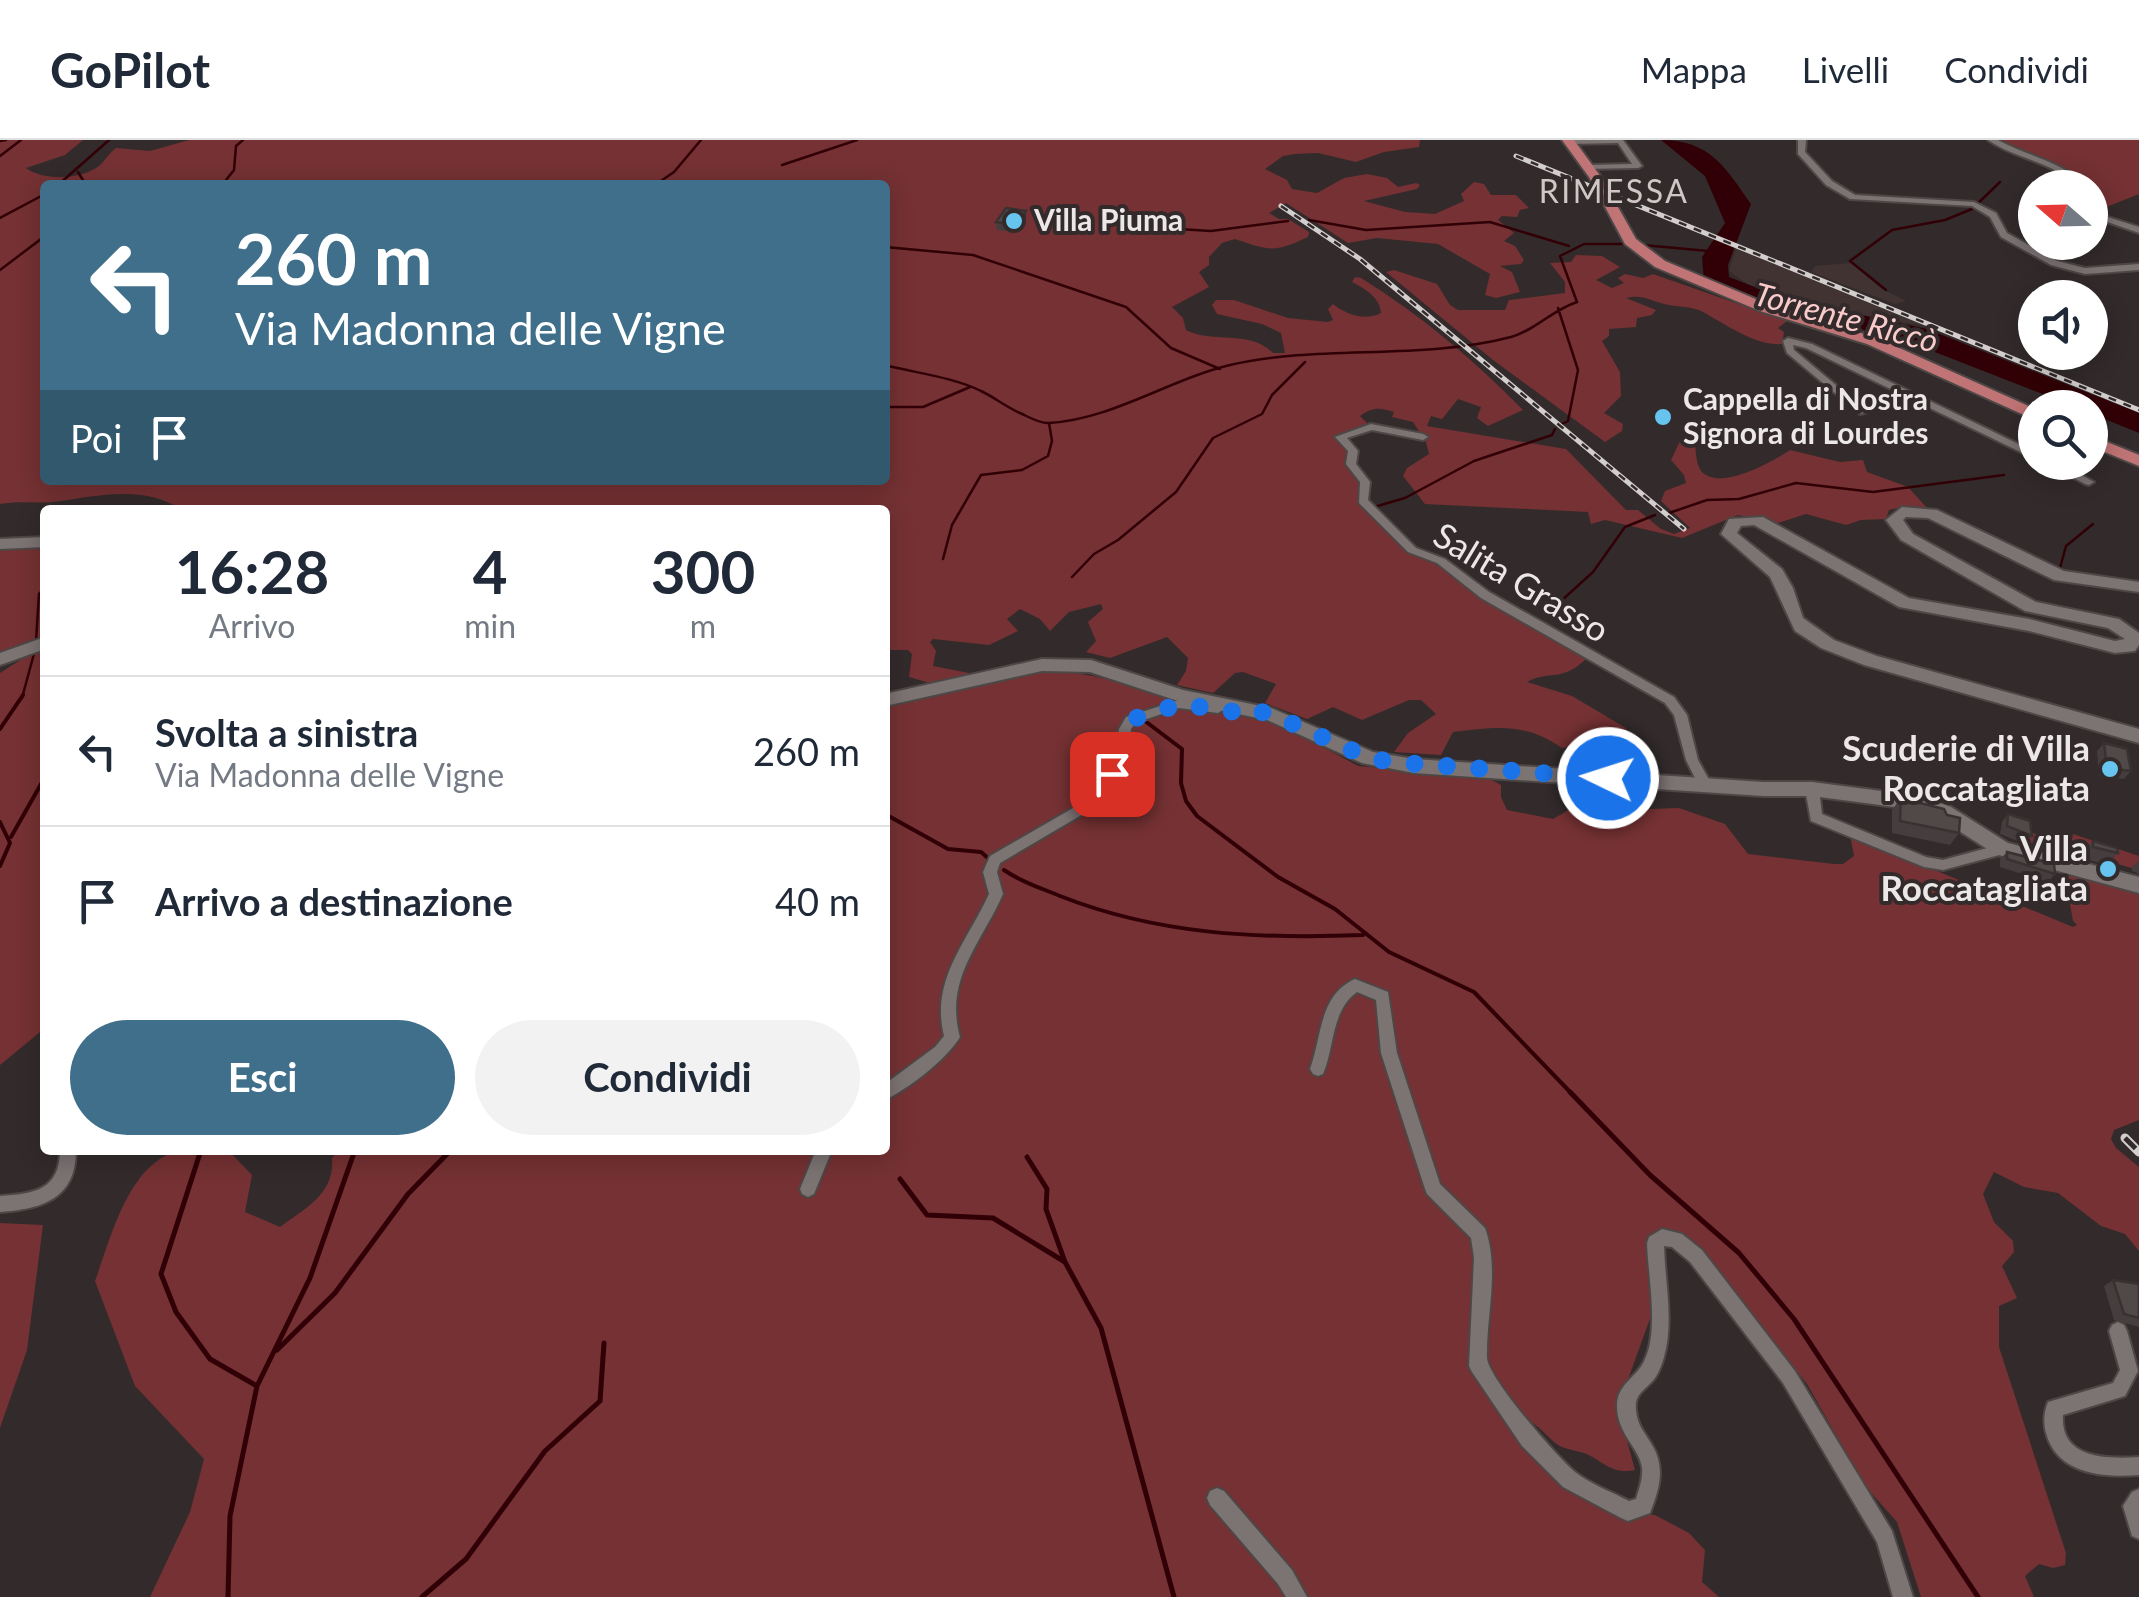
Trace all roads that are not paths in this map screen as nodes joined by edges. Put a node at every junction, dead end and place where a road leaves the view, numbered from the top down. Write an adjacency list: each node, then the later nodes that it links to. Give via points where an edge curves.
1 (1802, 140): 9 (street, via 1801,152 1829,183 1853,197 1974,204 1993,215 2004,235 2054,263 2085,271)
2 (1992, 140): 6 (street)
3 (1568, 141): 4 (street); 5 (main road)
4 (1620, 141): 5 (street, via 1638,166)
5 (1588, 166): 10 (main road, via 1625,234 1660,264 1765,308 1872,340)
6 (2062, 170)
7 (2108, 220): 8 (street)
8 (2139, 230)
9 (2139, 268)
10 (2018, 407)
11 (1863, 412): 13 (street, via 1790,351 1788,341)
12 (1423, 437): 26 (street, Salita Grasso, via 1371,426 1340,437 1354,452 1351,464 1365,482 1370,510 1412,550 1664,695 1686,720 1691,757)
13 (2018, 448)
14 (2108, 450): 15 (main road)
15 (2139, 462)
16 (2085, 480): 17 (street)
17 (2089, 482)
18 (40, 542): 19 (street)
19 (0, 544)
20 (2139, 587): 25 (street, via 2060,576 1931,513 1902,512 1894,520 1906,537 2031,607 2113,623 2134,638 2129,647 2115,647 1905,603 1757,520 1736,522 1729,534 1778,575 1805,632)
21 (40, 645): 22 (street)
22 (0, 659)
23 (890, 699): 24 (street, via 1042,664 1091,666)
24 (1242, 708): 26 (street, via 1271,714 1369,758 1414,766); 31 (street, via 1185,704 1135,716 1102,792 995,860 990,872 996,894 955,973 952,1038)
25 (2139, 736)
26 (1705, 785): 27 (street)
27 (1812, 789): 28 (street, via 1920,803); 28 (street, via 1816,818 1924,862 1943,865)
28 (2002, 849): 29 (street)
29 (2139, 885)
30 (1318, 1070): 42 (street, via 1340,996 1356,986 1383,996 1390,1053 1433,1189 1479,1234 1478,1366 1529,1439 1570,1480 1628,1511 1643,1506 1654,1469 1626,1405 1630,1389 1652,1368 1659,1326 1655,1243 1670,1238 1696,1256 1789,1378 1886,1538)
31 (890, 1088)
32 (68, 1155): 35 (street, via 66,1177 50,1193)
33 (822, 1155): 34 (street)
34 (808, 1189)
35 (0, 1204)
36 (2118, 1332): 37 (street, via 2128,1371 2119,1390 2054,1408 2053,1427 2078,1460 2107,1469)
37 (2139, 1466)
38 (1217, 1498): 41 (street)
39 (2139, 1499): 40 (street, via 2133,1506)
40 (2139, 1529)
41 (1297, 1597)
42 (1903, 1597)

